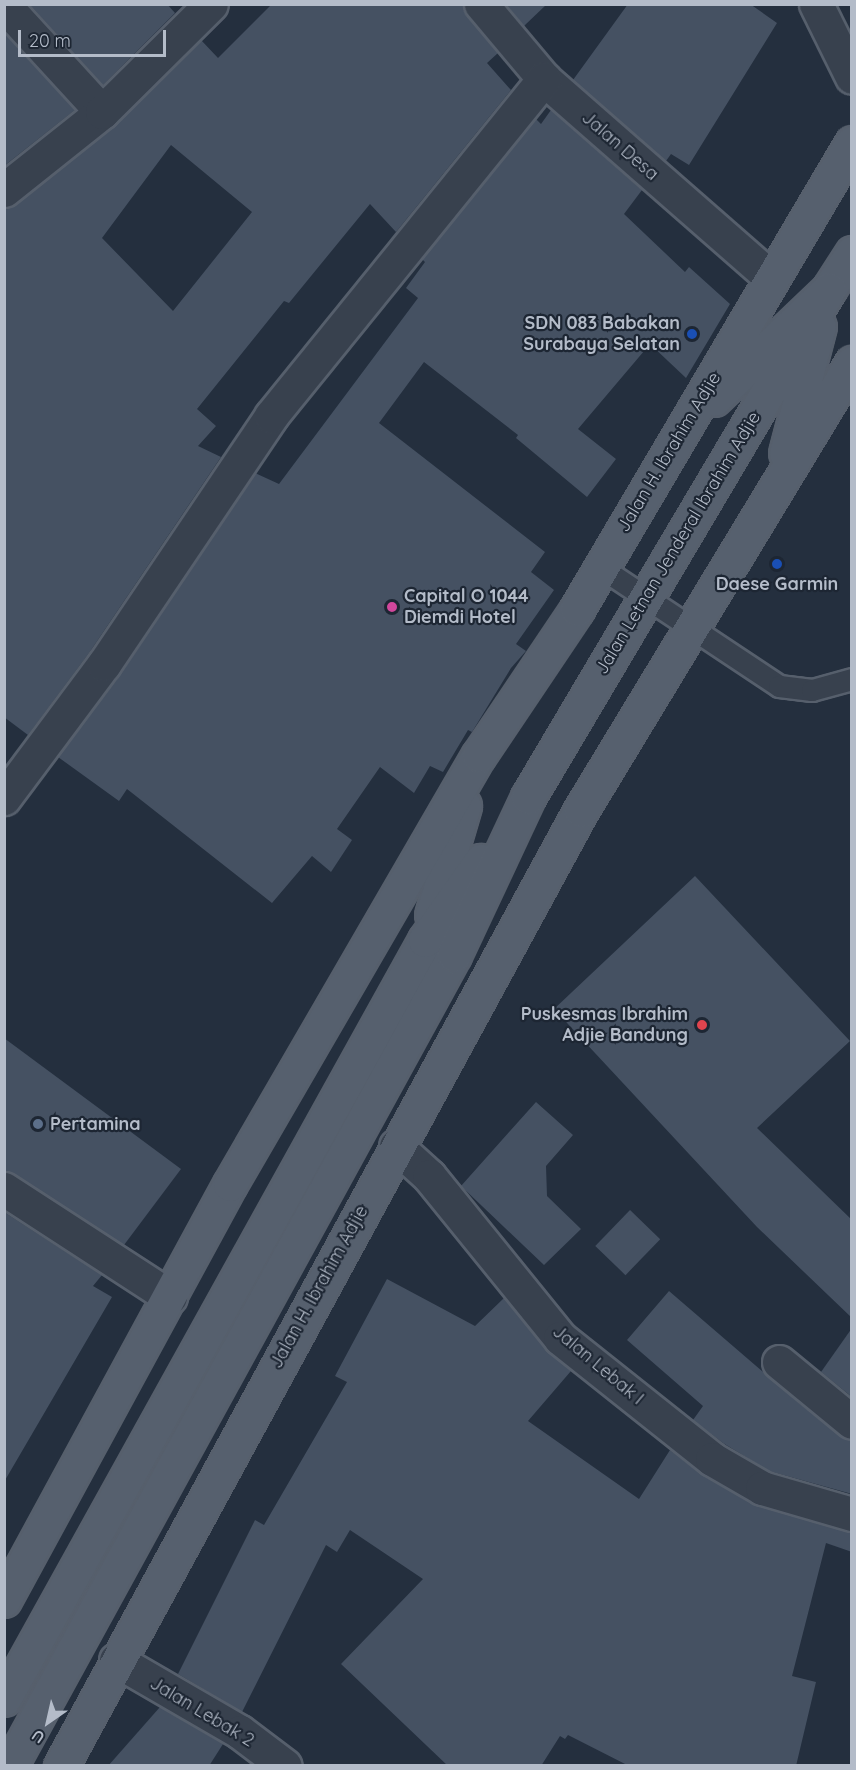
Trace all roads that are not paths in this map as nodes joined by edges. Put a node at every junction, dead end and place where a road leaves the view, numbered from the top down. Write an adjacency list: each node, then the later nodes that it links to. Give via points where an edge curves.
1 (212, 4): 7 (street)
2 (481, 4): 6 (street, Jalan Desa)
3 (816, 4): 5 (street)
4 (4, 5): 7 (street)
5 (852, 77)
6 (544, 79): 11 (street, Jalan Desa); 22 (street, via 271,416 104,664)
7 (102, 112): 9 (street)
8 (852, 143): 11 (main road, Jalan H. Ibrahim Adjie)
9 (4, 190)
10 (851, 253): 12 (main road)
11 (771, 278): 14 (main road, Jalan H. Ibrahim Adjie)
12 (829, 289): 14 (main road); 15 (main road); 17 (main road, Jalan Letnan Jenderal Ibrahim Adjie)
13 (852, 363): 15 (main road, Jalan H. Ibrahim Adjie)
14 (688, 424): 16 (main road, Jalan H. Ibrahim Adjie)
15 (777, 490): 18 (main road, Jalan H. Ibrahim Adjie)
16 (600, 567): 17 (lane); 20 (main road, Jalan H. Ibrahim Adjie, via 577,609)
17 (646, 596): 18 (lane); 21 (main road, Jalan Letnan Jenderal Ibrahim Adjie)
18 (691, 628): 19 (lane, via 779,686 812,690); 23 (main road, Jalan H. Ibrahim Adjie)
19 (852, 679)
20 (479, 755): 24 (main road, Jalan H. Ibrahim Adjie); 28 (main road, Jalan H. Ibrahim Adjie)
21 (528, 797): 24 (main road, Jalan H. Ibrahim Adjie); 25 (main road, Jalan H. Ibrahim Adjie)
22 (4, 798)
23 (581, 810): 25 (main road, Jalan H. Ibrahim Adjie); 26 (main road, Jalan H. Ibrahim Adjie)
24 (425, 940): 34 (main road, Jalan H. Ibrahim Adjie)
25 (454, 955): 35 (main road, Jalan H. Ibrahim Adjie)
26 (396, 1146): 31 (street, Jalan Lebak I, via 429,1176 569,1345 712,1460 762,1488); 33 (main road, Jalan H. Ibrahim Adjie)
27 (4, 1189): 28 (street)
28 (170, 1297): 32 (main road, Jalan H. Ibrahim Adjie)
29 (779, 1362): 30 (street)
30 (852, 1422)
31 (852, 1514)
32 (4, 1600)
33 (116, 1660): 36 (main road, Jalan H. Ibrahim Adjie); 37 (street, Jalan Lebak 2, via 240,1732)
34 (4, 1699)
35 (10, 1766)
36 (61, 1766)
37 (285, 1766)

